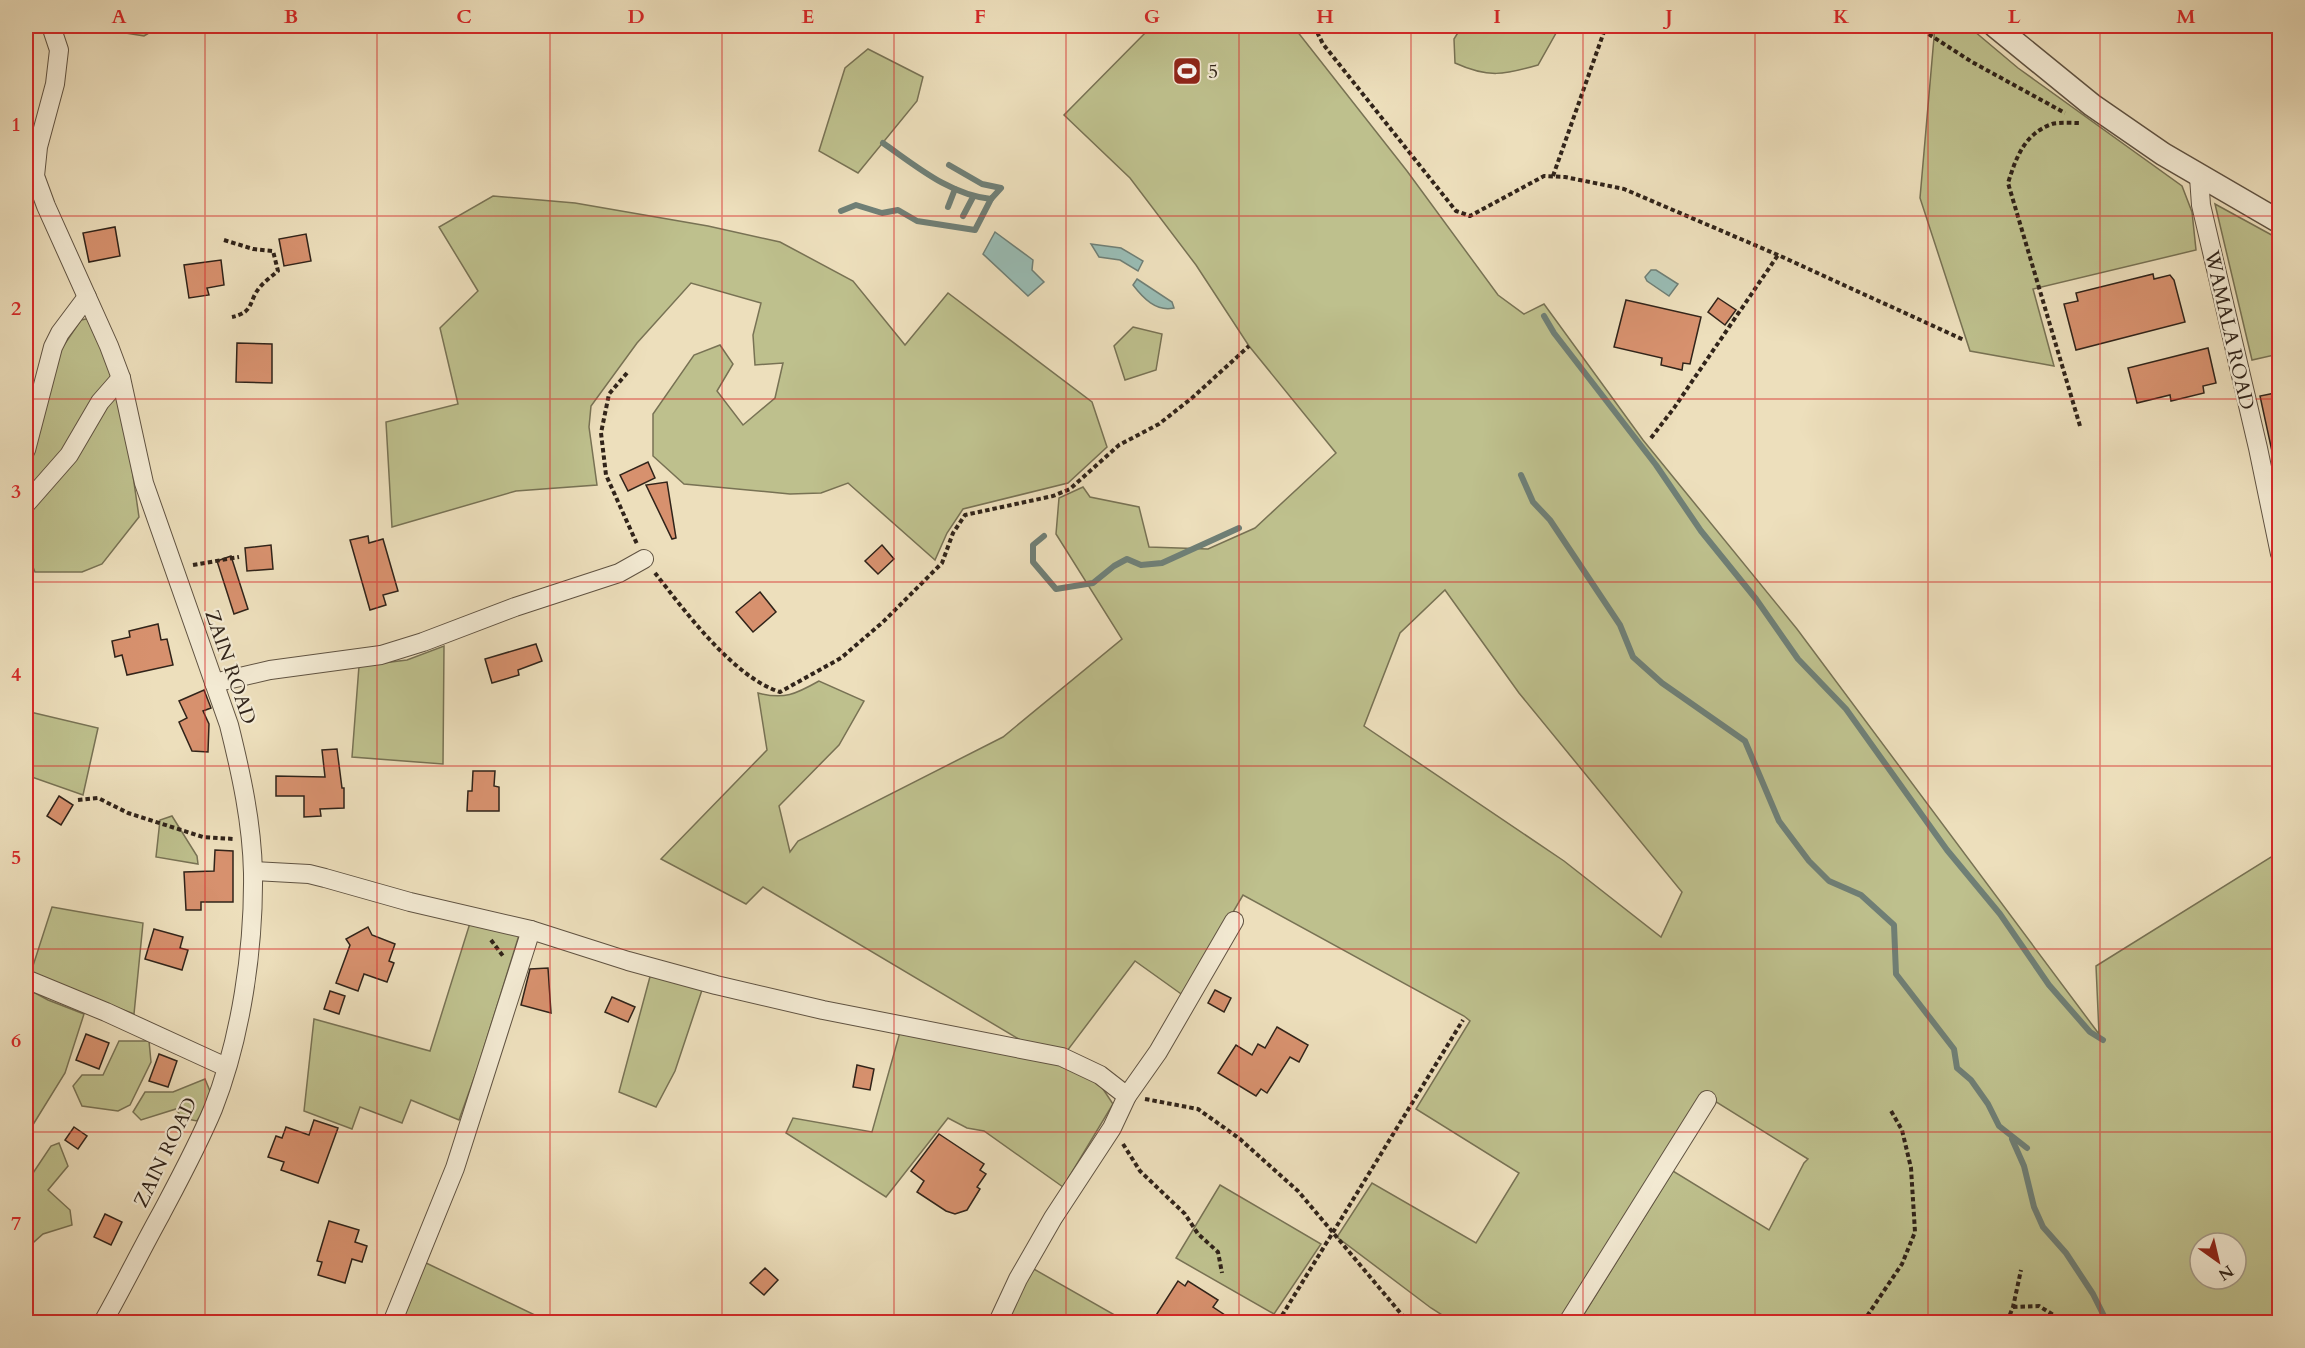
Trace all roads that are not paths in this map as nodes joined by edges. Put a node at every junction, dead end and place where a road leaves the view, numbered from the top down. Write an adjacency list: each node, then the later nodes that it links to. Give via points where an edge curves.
1 (51, 26): 5 (street, ZAIN ROAD, via 59,50 35,176)
2 (1995, 26): 3 (street, via 2092,105)
3 (2199, 177): 4 (street); 9 (street, WAMALA ROAD, via 2200,205)
4 (2280, 222)
5 (87, 297): 6 (street, ZAIN ROAD); 7 (street, via 53,347)
6 (121, 378): 8 (street, via 100,402 69,455); 11 (street, ZAIN ROAD, via 144,483)
7 (26, 450)
8 (26, 504)
9 (2280, 554)
10 (644, 559): 11 (street, via 608,577 381,655 270,670)
11 (214, 683): 12 (street, ZAIN ROAD, via 240,767)
12 (253, 871): 14 (street, via 309,874); 16 (street, ZAIN ROAD, via 251,932 237,1025)
13 (1234, 921): 17 (street)
14 (531, 930): 17 (street, via 717,986 1062,1057 1100,1075); 19 (street, via 455,1168)
15 (26, 980): 16 (street)
16 (226, 1067): 20 (street, ZAIN ROAD, via 203,1132)
17 (1127, 1096): 21 (street, via 1112,1128 1018,1279)
18 (1707, 1100): 22 (street)
19 (394, 1318)
20 (103, 1323)
21 (998, 1323)
22 (1568, 1323)

